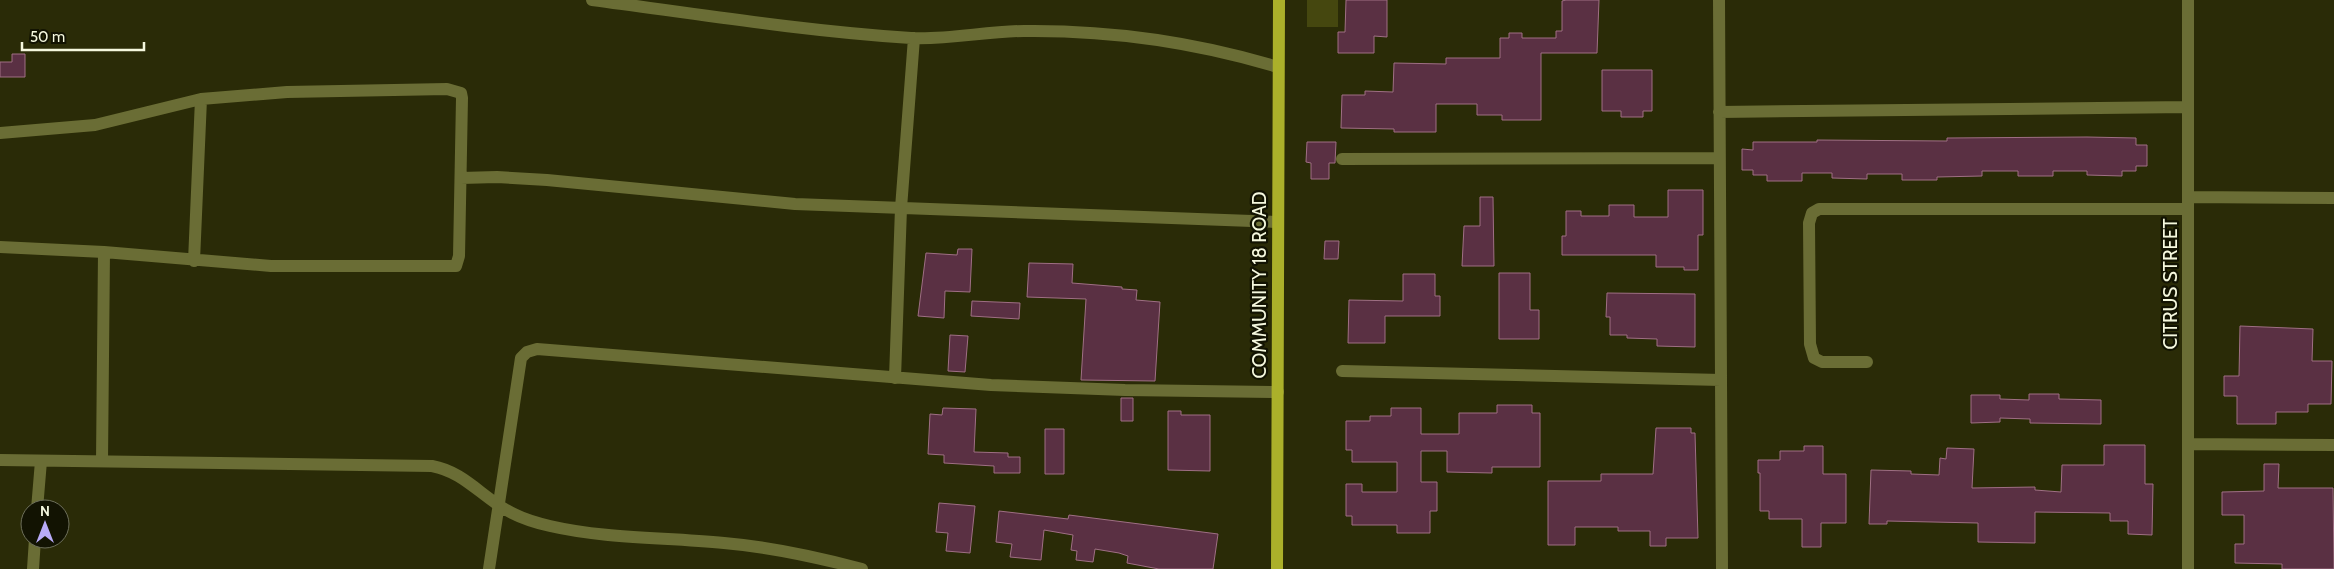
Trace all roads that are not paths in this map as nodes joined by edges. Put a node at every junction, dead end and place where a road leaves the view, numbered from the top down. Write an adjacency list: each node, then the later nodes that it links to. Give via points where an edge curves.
1 (592, 0): 5 (street, via 814,29)
2 (1279, 0): 6 (main road, COMMUNITY 18 ROAD)
3 (1719, 0): 9 (street)
4 (2188, 0): 8 (street, CITRUS STREET)
5 (914, 38): 6 (street, via 1022,31 1114,35 1229,52); 16 (street)
6 (1278, 67): 17 (main road, COMMUNITY 18 ROAD)
7 (201, 99): 10 (street, via 95,125); 13 (street, via 287,92 457,91 462,98); 20 (street)
8 (2188, 108): 9 (street); 15 (street, CITRUS STREET)
9 (1719, 112): 11 (street)
10 (0, 133)
11 (1719, 158): 12 (street); 24 (street)
12 (1342, 159)
13 (461, 178): 16 (street, via 547,180 795,204); 20 (street, via 456,266 271,266)
14 (2334, 198): 15 (street)
15 (2188, 203): 21 (street, via 1819,209 1812,213 1809,223 1810,344 1814,358 1822,362); 26 (street, CITRUS STREET)
16 (901, 208): 17 (street); 23 (street)
17 (1278, 222): 25 (main road, COMMUNITY 18 ROAD)
18 (0, 247): 19 (street)
19 (104, 252): 20 (street); 30 (street)
20 (194, 261)
21 (1867, 362)
22 (1342, 372): 24 (street)
23 (895, 378): 25 (street, via 1057,388); 32 (street, via 537,349 521,358)
24 (1721, 380): 38 (street)
25 (1278, 392): 37 (main road, COMMUNITY 18 ROAD)
26 (2188, 444): 27 (street); 39 (street, CITRUS STREET)
27 (2334, 444)
28 (0, 460): 29 (street)
29 (40, 461): 30 (street); 31 (street)
30 (102, 461): 32 (street, via 432,466 465,479)
31 (38, 499)
32 (499, 506): 35 (street); 36 (street, via 529,520 568,530 767,548)
33 (34, 549): 34 (street)
34 (33, 569)
35 (489, 569)
36 (862, 569)
37 (1277, 569)
38 (1722, 569)
39 (2188, 569)

